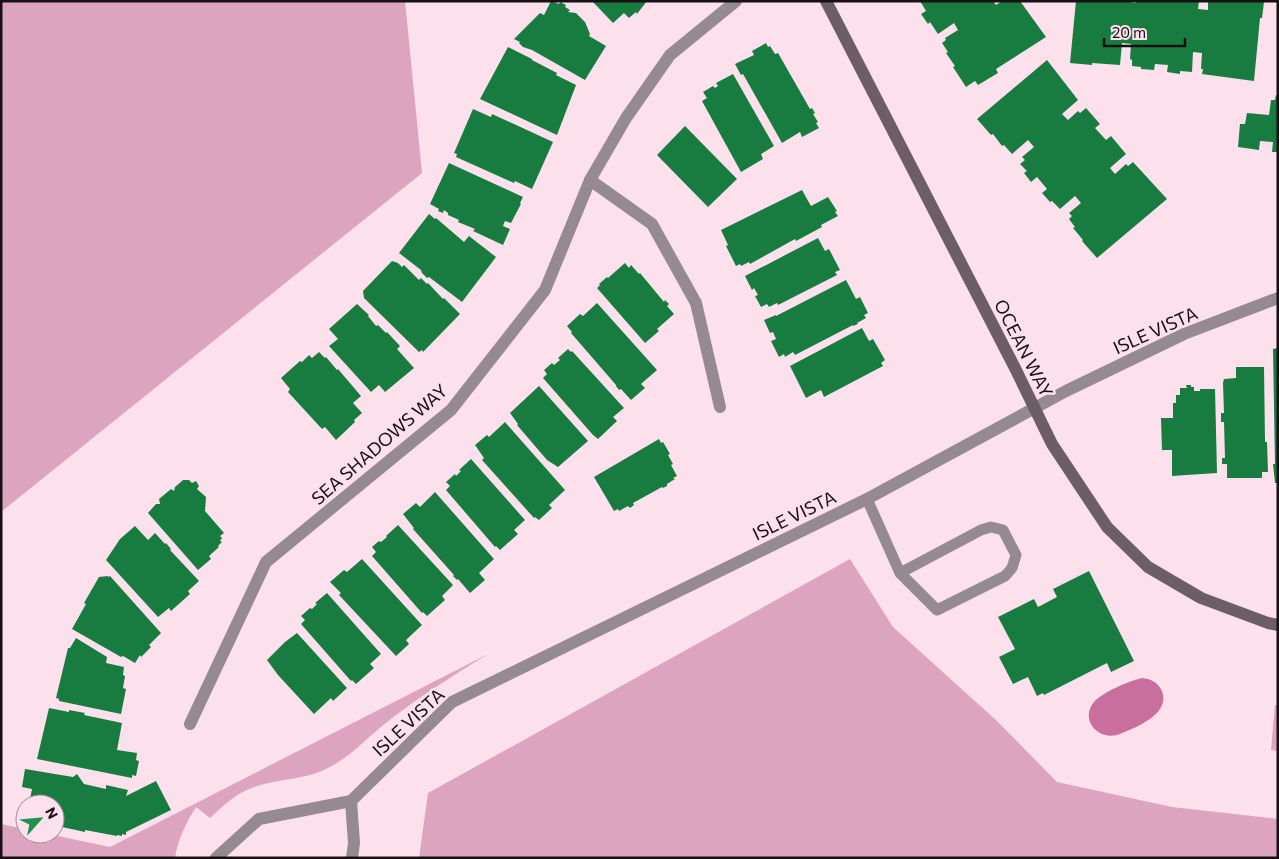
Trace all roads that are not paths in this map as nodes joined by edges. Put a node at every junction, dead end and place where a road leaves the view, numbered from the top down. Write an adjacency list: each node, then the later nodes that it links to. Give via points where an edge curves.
1 (736, 1): 3 (street, SEA SHADOWS WAY, via 670,55 626,118)
2 (826, 1): 6 (street, OCEAN WAY)
3 (590, 180): 5 (street, via 652,224 696,303); 10 (street, SEA SHADOWS WAY, via 545,290 451,410 266,562)
4 (1278, 298): 6 (street, ISLE VISTA, via 1184,334)
5 (720, 407)
6 (1034, 408): 7 (street, ISLE VISTA); 9 (street, OCEAN WAY, via 1052,444 1107,527 1148,567 1201,598)
7 (867, 499): 8 (lane); 11 (street, ISLE VISTA, via 452,702)
8 (900, 573): 8 (lane, via 937,610 1005,576 1016,555 1003,530 991,527)
9 (1278, 625)
10 (190, 724)
11 (351, 801): 12 (street, via 259,819); 13 (street)
12 (216, 858)
13 (352, 858)

